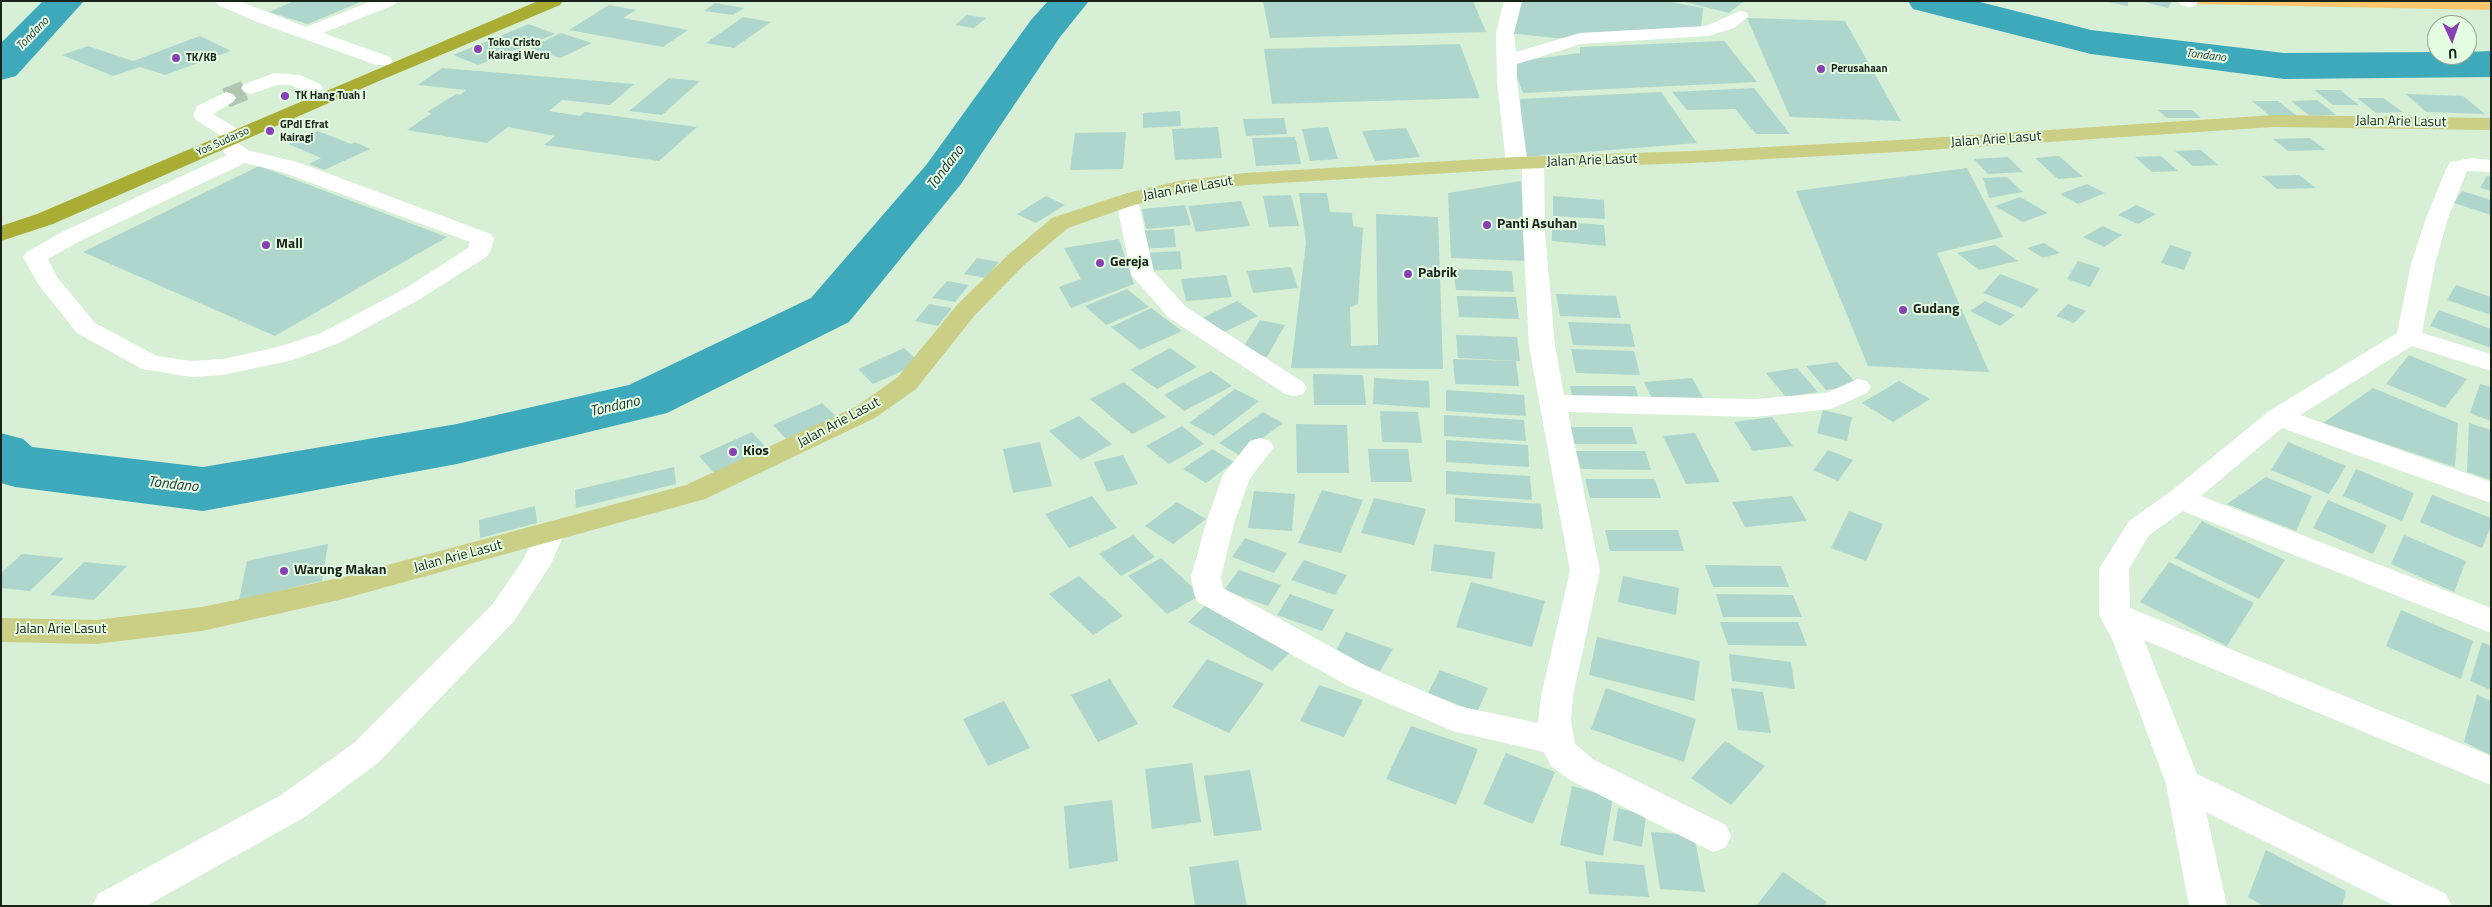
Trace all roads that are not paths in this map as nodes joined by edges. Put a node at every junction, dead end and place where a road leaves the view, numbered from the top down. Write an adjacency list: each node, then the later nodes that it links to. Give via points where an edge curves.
1 (224, 1): 7 (street)
2 (388, 1): 7 (street)
3 (529, 1): 9 (highway, Yos Sudarso)
4 (554, 1): 14 (highway, Yos Sudarso, via 409,61)
5 (1513, 1): 8 (street, via 1505,33)
6 (1740, 16): 8 (street, via 1708,31 1580,39)
7 (306, 33): 9 (street)
8 (1508, 60): 15 (street, via 1510,116)
9 (383, 61): 11 (highway, Yos Sudarso)
10 (251, 88): 11 (street, via 275,79 293,79)
11 (314, 88): 14 (highway, Yos Sudarso)
12 (226, 98): 14 (street, via 203,112 203,116)
13 (2491, 124): 15 (main road, Jalan Arie Lasut, via 2274,121 1898,146)
14 (231, 141): 14 (street, via 289,167 483,239 478,252 412,294 330,338 284,354 223,367 191,369 151,363 86,328 46,279 35,257); 18 (highway, Yos Sudarso); 19 (highway, Yos Sudarso, via 45,219)
15 (1525, 163): 17 (main road, Jalan Arie Lasut, via 1245,179 1179,188); 24 (street, via 1534,232 1542,346)
16 (2491, 166): 20 (street, via 2472,164 2458,167 2422,264)
17 (1127, 200): 23 (street, via 1143,274 1177,312); 29 (main road, Jalan Arie Lasut, via 1060,223 1016,260 966,310 907,383 866,412 695,492)
18 (11, 211)
19 (1, 234)
20 (2408, 337): 21 (street); 25 (street)
21 (2491, 362)
22 (1858, 387): 24 (street, via 1830,401 1755,408)
23 (1294, 388)
24 (1553, 403): 33 (street, via 1586,571 1558,696 1554,720)
25 (2278, 417): 27 (street); 28 (street)
26 (1260, 447): 33 (street, via 1237,475 1221,520 1206,577 1209,594 1359,677 1453,718)
27 (2491, 493)
28 (2180, 500): 30 (street, via 2139,528 2114,568); 31 (street)
29 (550, 532): 32 (main road, Jalan Arie Lasut, via 339,589 202,619 96,632); 37 (street, via 536,564 503,613 366,753 293,806)
30 (2115, 615): 34 (street); 35 (street)
31 (2491, 621)
32 (1, 630)
33 (1557, 741): 36 (street, via 1563,756 1582,770)
34 (2491, 771)
35 (2183, 784): 38 (street); 39 (street)
36 (1713, 836)
37 (112, 906)
38 (2208, 906)
39 (2433, 906)

